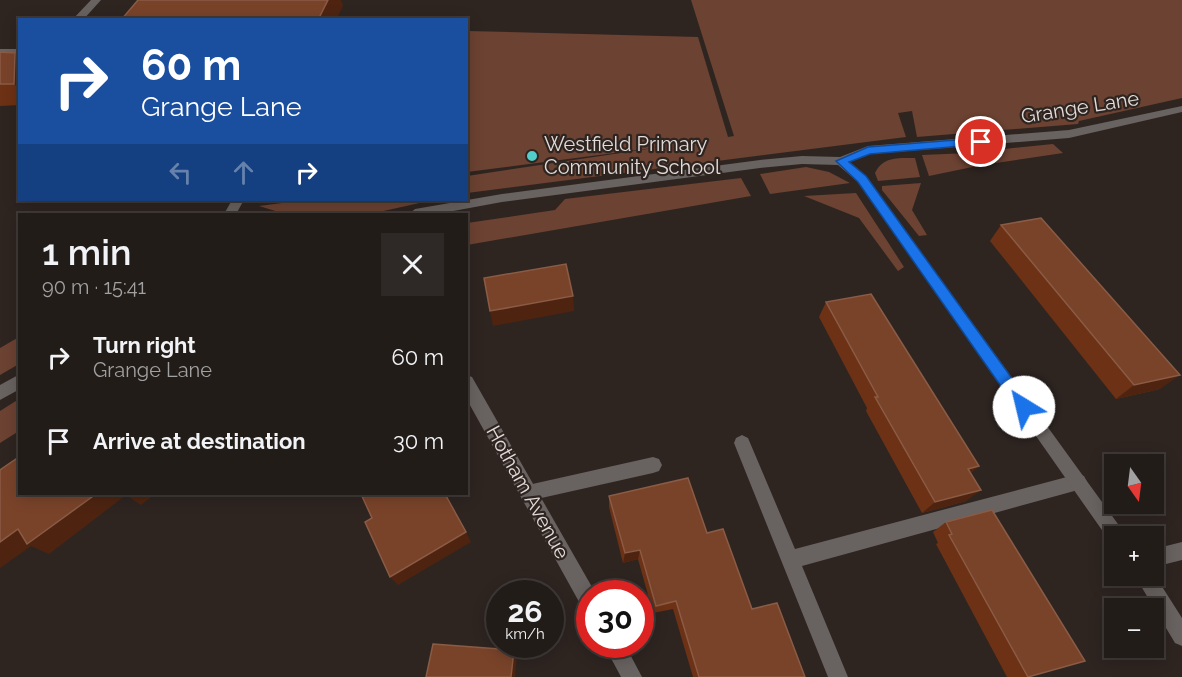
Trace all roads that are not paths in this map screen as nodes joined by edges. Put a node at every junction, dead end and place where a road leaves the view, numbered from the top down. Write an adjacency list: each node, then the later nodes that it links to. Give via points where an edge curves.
1 (96, 0): 2 (street)
2 (79, 18)
3 (0, 52): 4 (street)
4 (18, 52)
5 (1182, 109): 6 (street, Grange Lane, via 1069,134 868,150)
6 (841, 161): 7 (street, Grange Lane, via 802,160 713,170); 13 (street, via 862,179)
7 (420, 213)
8 (18, 382): 10 (street)
9 (468, 386): 14 (street, Hotham Avenue)
10 (0, 393)
11 (742, 443): 18 (street)
12 (653, 465): 14 (street)
13 (1077, 482): 15 (street); 18 (street)
14 (528, 493): 19 (street, Hotham Avenue)
15 (1109, 526)
16 (1182, 550): 17 (street)
17 (1164, 555)
18 (790, 560): 24 (street)
19 (577, 580)
20 (1150, 586): 21 (street)
21 (1182, 636)
22 (621, 658): 23 (street)
23 (632, 677)
24 (838, 677)

